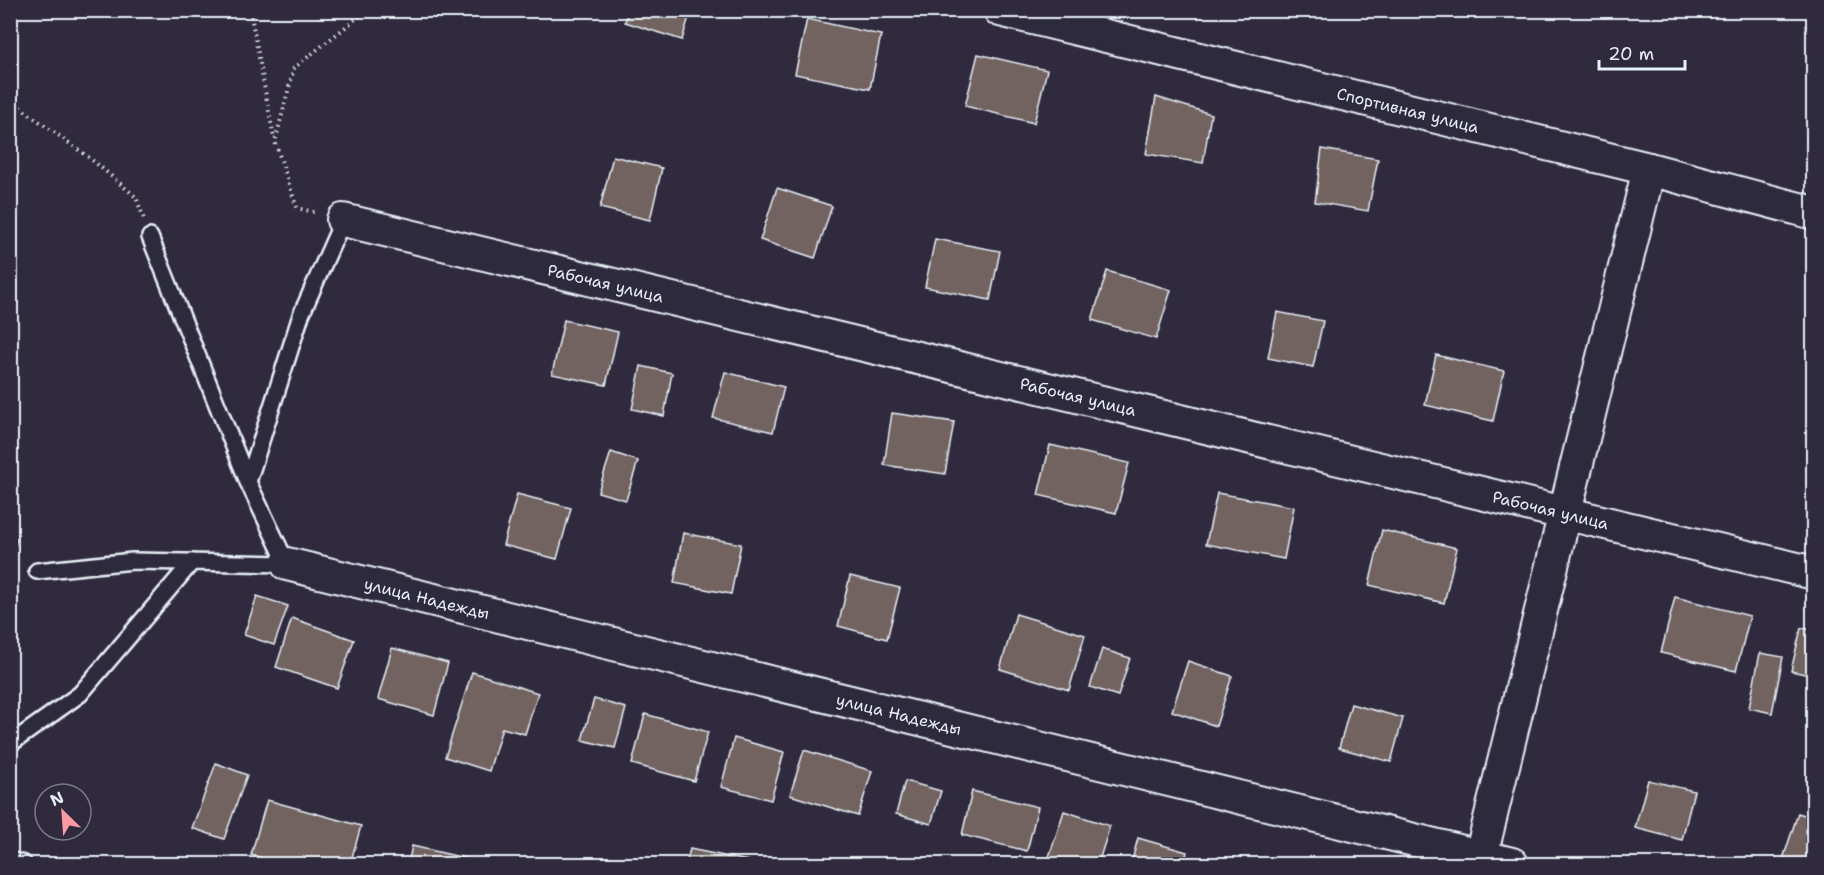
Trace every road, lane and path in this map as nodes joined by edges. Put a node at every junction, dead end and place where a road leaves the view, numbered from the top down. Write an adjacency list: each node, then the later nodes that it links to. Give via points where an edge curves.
1 (250, 10): 5 (path)
2 (367, 10): 5 (path, via 294,68)
3 (1000, 10): 6 (street, Спортивная улица)
4 (10, 100): 9 (path, via 136,197)
5 (275, 142): 8 (path, via 297,208)
6 (1649, 169): 7 (street, Спортивная улица); 11 (street)
7 (1814, 213)
8 (343, 220): 10 (lane, via 301,315); 11 (street, Рабочая улица)
9 (150, 237): 10 (lane)
10 (248, 482): 13 (lane)
11 (1565, 514): 15 (street, Рабочая улица); 18 (street)
12 (192, 562): 13 (lane); 14 (lane, via 133,561); 16 (lane, via 80,694)
13 (287, 564): 18 (street, улица Надежды)
14 (37, 571)
15 (1814, 573)
16 (10, 744)
17 (10, 860): 19 (lane)
18 (1480, 861): 20 (street, улица Надежды)
19 (24, 864)
20 (1512, 864)

